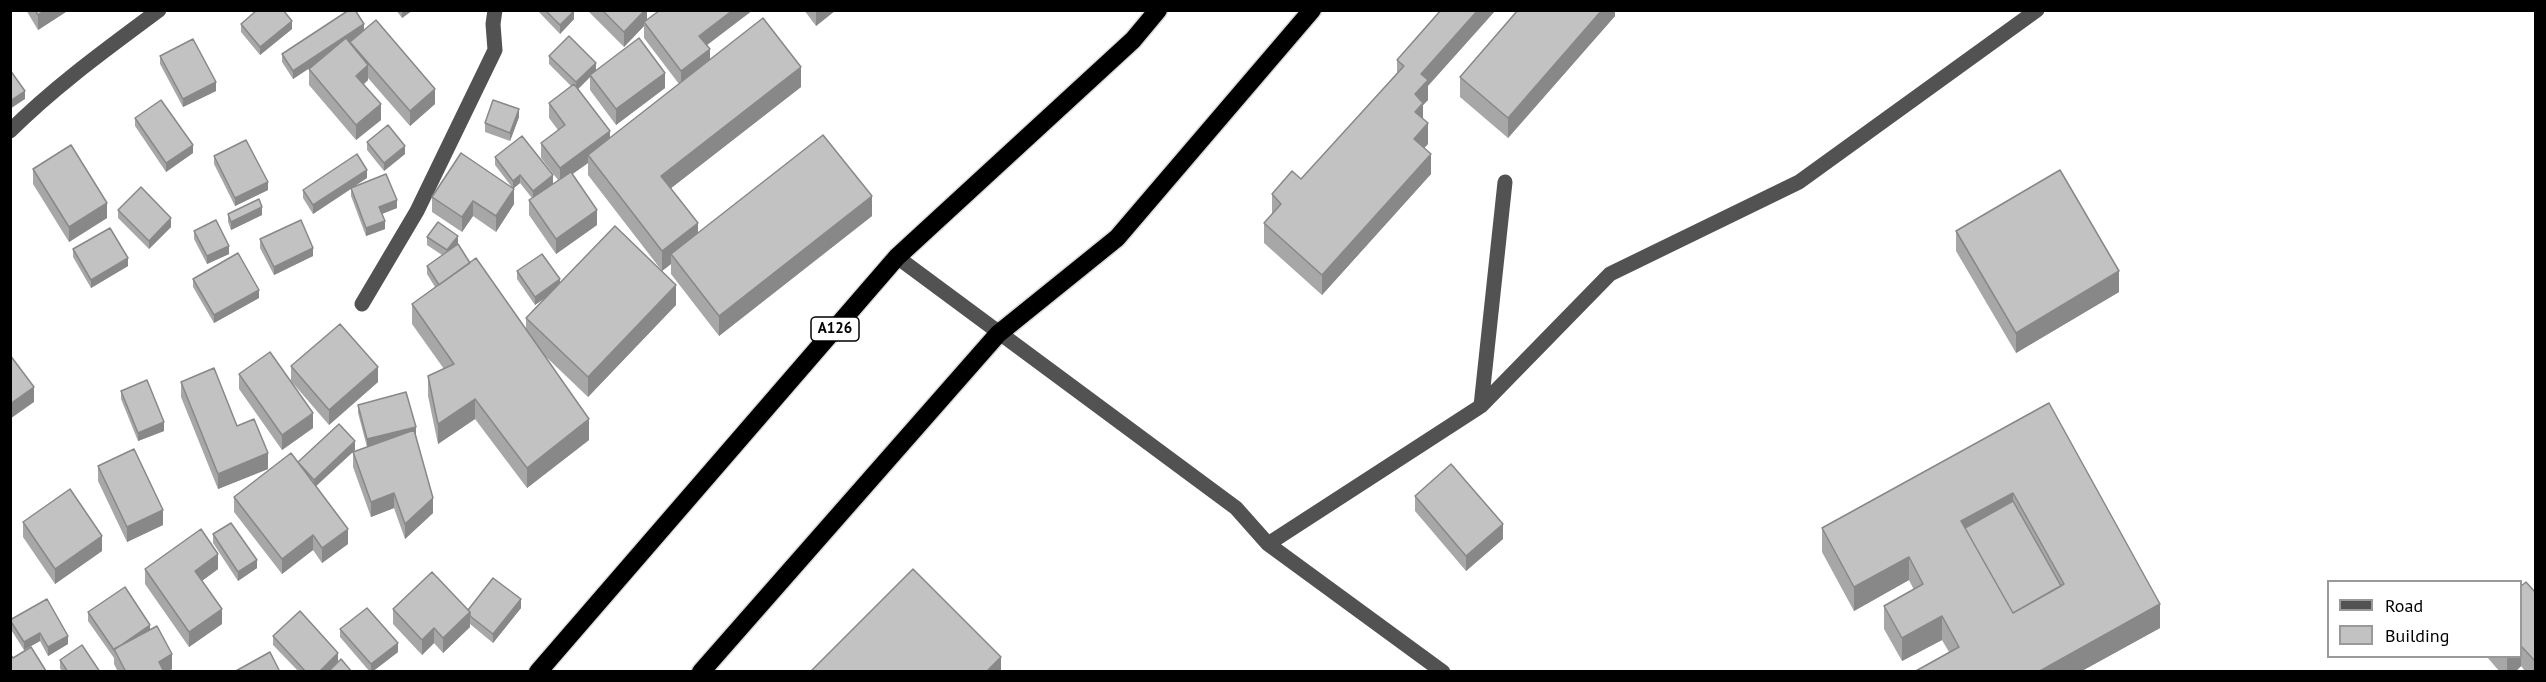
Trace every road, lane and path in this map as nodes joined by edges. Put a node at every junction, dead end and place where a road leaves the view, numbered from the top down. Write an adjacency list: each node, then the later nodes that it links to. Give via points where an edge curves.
1 (159, 10): 6 (street)
2 (495, 10): 9 (street, via 495,50 417,211)
3 (1158, 10): 8 (highway, A126, via 1133,40)
4 (1312, 10): 10 (highway, via 1117,238)
5 (2037, 10): 11 (street, via 1799,182 1610,274)
6 (10, 131)
7 (1505, 182): 11 (street)
8 (897, 257): 10 (street); 13 (highway, A126)
9 (362, 304)
10 (998, 334): 12 (street, via 1236,508); 14 (highway)
11 (1481, 406): 12 (street)
12 (1268, 544): 15 (street)
13 (538, 672)
14 (701, 672)
15 (1443, 672)

